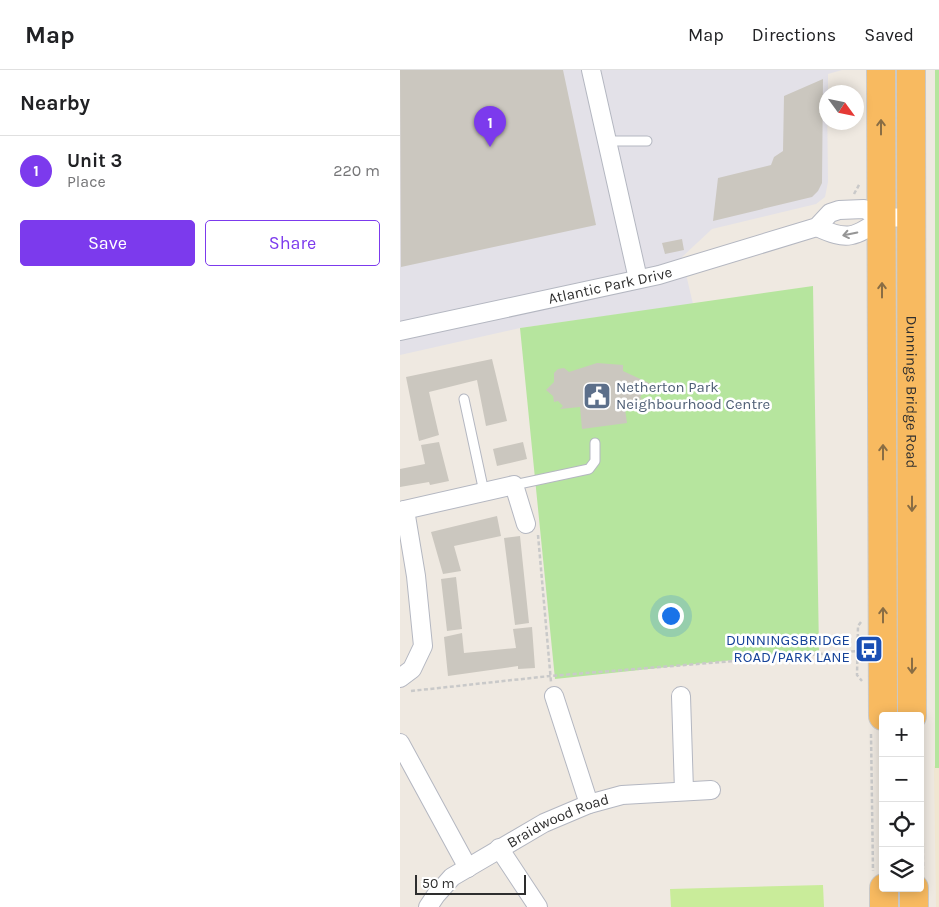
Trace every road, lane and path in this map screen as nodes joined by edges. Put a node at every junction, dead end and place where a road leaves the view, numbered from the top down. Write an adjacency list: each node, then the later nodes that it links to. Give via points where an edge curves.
1 (591, 70): 4 (street)
2 (881, 70): 6 (highway, Dunnings Bridge Road, one-way to 2)
3 (911, 70): 6 (highway, Dunnings Bridge Road, via 911,157)
4 (607, 141): 5 (lane); 8 (street)
5 (647, 141)
6 (896, 218): 7 (street, one-way to 7, via 838,237); 7 (street, Atlantic Park Drive, via 864,209 839,210 830,213); 21 (highway, Dunnings Bridge Road, one-way to 6); 22 (highway, Dunnings Bridge Road, one-way to 22)
7 (816, 227): 8 (street, Atlantic Park Drive, via 685,268)
8 (638, 279): 9 (street, Atlantic Park Drive)
9 (400, 331)
10 (464, 399): 13 (lane)
11 (595, 443): 12 (lane, via 595,461 589,469)
12 (514, 485): 13 (street); 15 (street)
13 (484, 492): 14 (street)
14 (403, 511): 18 (street, via 416,576 423,646)
15 (532, 527): 17 (path)
16 (858, 651): 17 (path)
17 (550, 676): 18 (path); 19 (path)
18 (405, 684)
19 (554, 696): 26 (street)
20 (681, 696): 25 (street)
21 (883, 712)
22 (912, 712)
23 (400, 743): 28 (street)
24 (710, 790): 25 (street, Braidwood Road)
25 (684, 791): 26 (street, Braidwood Road, via 622,795)
26 (589, 804): 27 (street, Braidwood Road, via 544,822)
27 (499, 848): 28 (street, Braidwood Road); 32 (street)
28 (468, 868): 31 (street, Braidwood Road, via 452,878)
29 (884, 892): 33 (highway)
30 (914, 892): 34 (highway)
31 (428, 907)
32 (538, 907)
33 (884, 907)
34 (914, 907)

